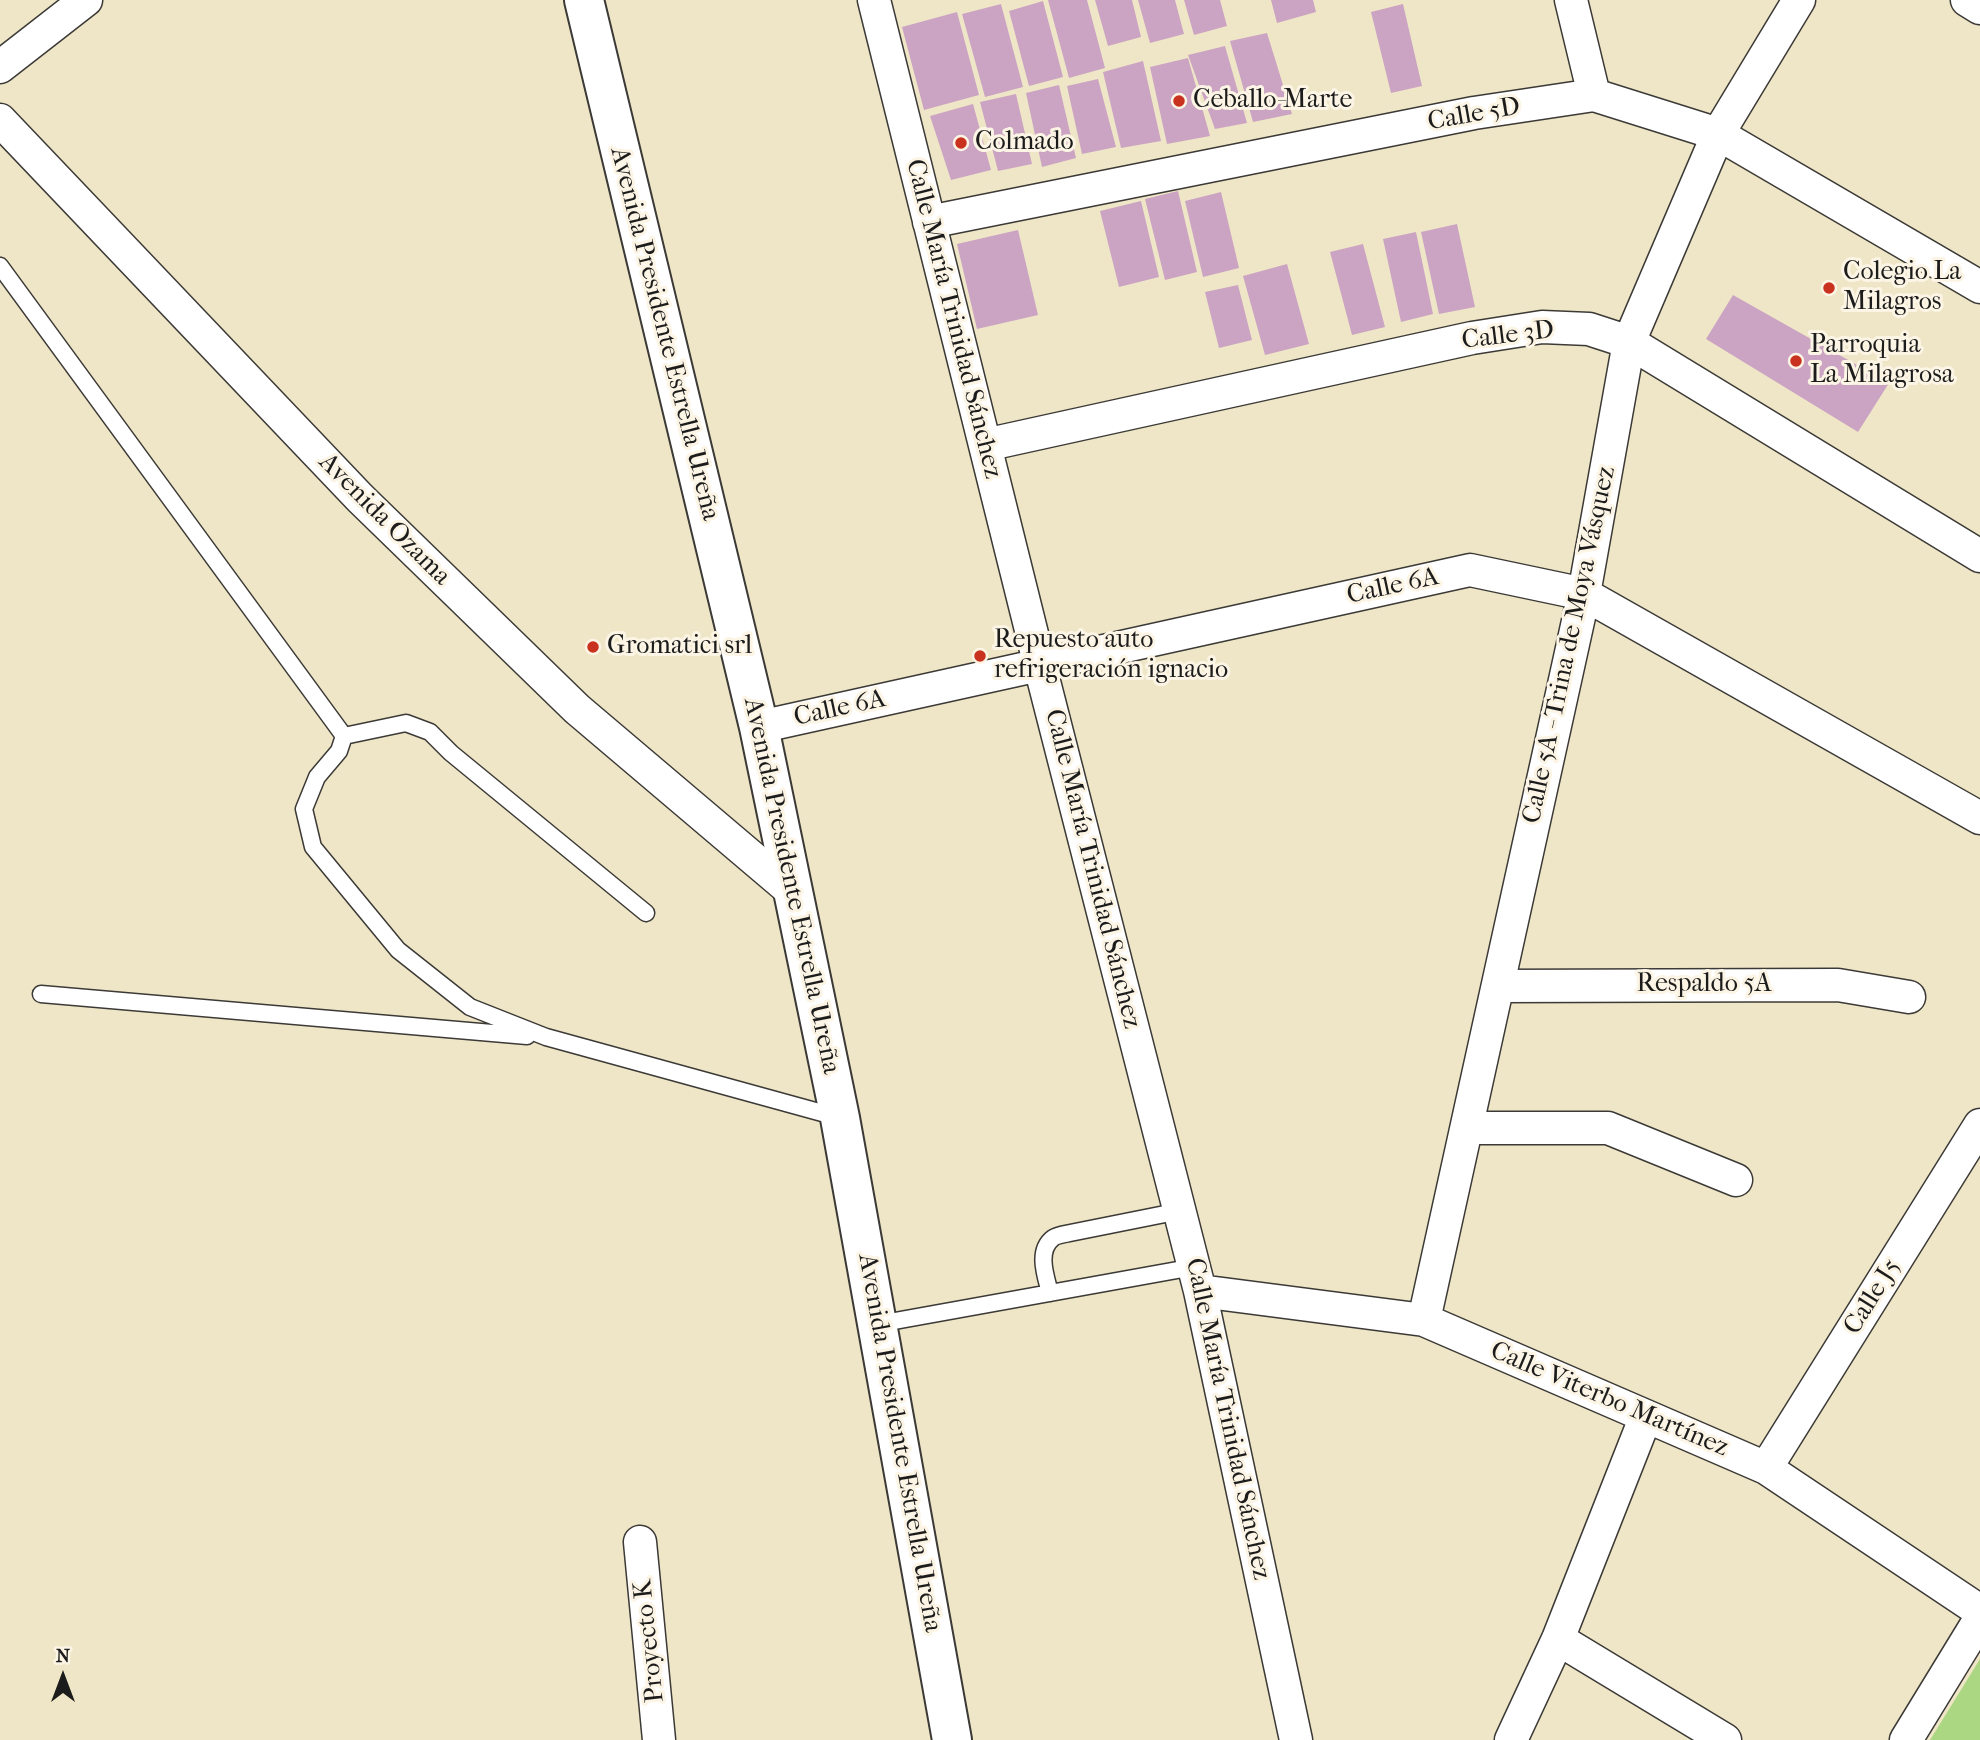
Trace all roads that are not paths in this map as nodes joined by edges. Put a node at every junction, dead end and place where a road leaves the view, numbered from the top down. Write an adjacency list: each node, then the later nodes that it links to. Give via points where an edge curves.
1 (86, 0): 8 (street)
2 (584, 0): 20 (main road, Avenida Presidente Estrella Ureña)
3 (1571, 0): 9 (street)
4 (1799, 0): 11 (street, Calle 5A - Trina de Moya Vásquez)
5 (1967, 0): 7 (street)
6 (885, 2): 12 (street, Calle María Trinidad Sánchez)
7 (1980, 8)
8 (0, 67)
9 (1594, 95): 11 (street, Calle 5D); 12 (street, Calle 5D, via 1474,113)
10 (0, 120): 23 (street, Avenida Ozama, via 379,517 577,709)
11 (1718, 134): 14 (street, Calle 5D); 15 (street, Calle 5A - Trina de Moya Vásquez)
12 (929, 222): 16 (street, Calle María Trinidad Sánchez)
13 (0, 266): 21 (lane)
14 (1980, 286)
15 (1629, 342): 16 (street, Calle 3D, via 1589,329 1542,327 1507,332); 17 (street, Calle 3D); 18 (street, Calle 5A - Trina de Moya Vásquez)
16 (985, 445): 19 (street, Calle María Trinidad Sánchez)
17 (1980, 556)
18 (1584, 594): 19 (street, Calle 6A, via 1470,570); 22 (street, Calle 6A); 25 (street, Calle 5A - Trina de Moya Vásquez)
19 (1040, 666): 20 (street, Calle 6A); 33 (street, Calle María Trinidad Sánchez)
20 (759, 727): 23 (main road, Avenida Presidente Estrella Ureña)
21 (344, 736): 24 (lane, via 406,723 430,732); 28 (lane, via 339,751 317,777 304,809 313,847 398,950 470,1007)
22 (1980, 818)
23 (794, 892): 29 (main road, Avenida Presidente Estrella Ureña)
24 (646, 913)
25 (1498, 986): 27 (street, Respaldo 5A, via 1838,985); 31 (street, Calle 5A - Trina de Moya Vásquez)
26 (41, 994): 28 (lane)
27 (1909, 997)
28 (547, 1037): 29 (lane)
29 (840, 1118): 37 (main road, Avenida Presidente Estrella Ureña)
30 (1980, 1125): 39 (street, Calle J5)
31 (1467, 1128): 32 (street, via 1608,1128); 36 (street, Calle 5A - Trina de Moya Vásquez)
32 (1736, 1180)
33 (1180, 1211): 34 (street, Calle María Trinidad Sánchez); 35 (lane, via 1053,1238 1045,1249 1044,1265)
34 (1197, 1279): 35 (lane); 36 (street, Calle Viterbo Martínez); 46 (street, Calle María Trinidad Sánchez)
35 (1050, 1293): 37 (lane)
36 (1424, 1320): 38 (street, Calle Viterbo Martínez)
37 (878, 1324): 45 (main road, Avenida Presidente Estrella Ureña)
38 (1646, 1416): 39 (street, Calle Viterbo Martínez); 43 (street)
39 (1766, 1468): 41 (street, Calle Viterbo Martínez)
40 (640, 1542): 44 (street, Proyecto K)
41 (1980, 1611)
42 (1980, 1619): 49 (street)
43 (1558, 1639): 47 (street); 48 (street)
44 (659, 1740)
45 (952, 1740)
46 (1296, 1740)
47 (1511, 1740)
48 (1725, 1740)
49 (1906, 1740)

